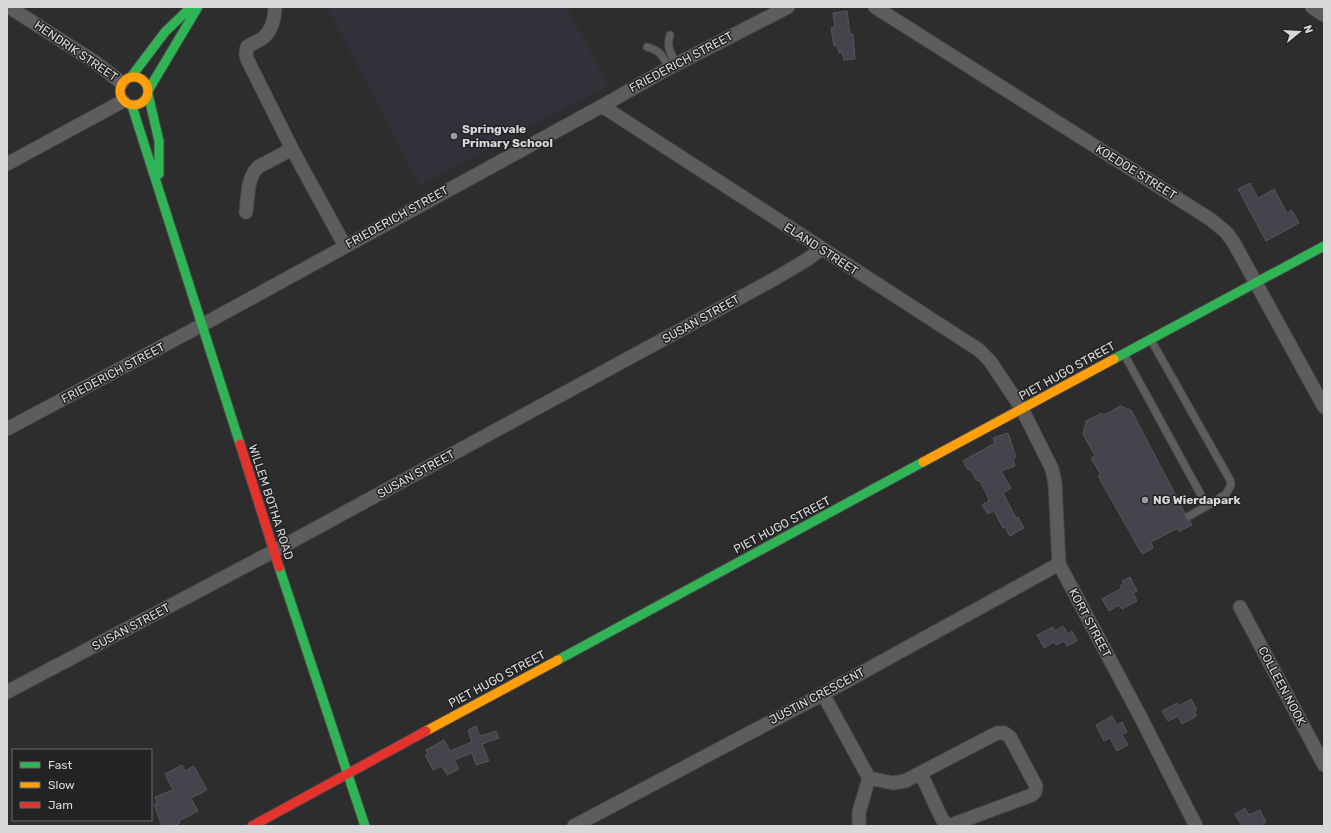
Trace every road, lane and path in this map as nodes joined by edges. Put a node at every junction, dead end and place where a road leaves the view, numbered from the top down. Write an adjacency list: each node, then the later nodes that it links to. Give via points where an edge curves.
1 (9, 7): 12 (street, HENDRIK STREET)
2 (192, 7): 12 (street, via 165,32)
3 (198, 7): 13 (street)
4 (275, 7): 16 (street, via 269,31 248,47 246,54)
5 (788, 7): 11 (street, FRIEDERICH STREET)
6 (875, 7): 23 (street, KOEDOE STREET, via 1210,219 1230,236)
7 (1312, 7): 8 (street)
8 (1324, 15)
9 (670, 35): 11 (lane, via 667,42)
10 (647, 47): 11 (lane, via 662,54)
11 (672, 65): 15 (street, FRIEDERICH STREET)
12 (127, 80): 13 (street, via 135,77 142,79); 14 (street, via 120,90 120,96)
13 (148, 91): 14 (street, via 147,99 143,103 137,106); 18 (street, WILLEM BOTHA ROAD, via 159,141)
14 (128, 103): 17 (street); 18 (street, WILLEM BOTHA ROAD)
15 (602, 106): 20 (street, FRIEDERICH STREET); 22 (street, ELAND STREET)
16 (292, 148): 19 (street, via 258,167 251,179); 20 (street)
17 (7, 164)
18 (158, 185): 24 (street, WILLEM BOTHA ROAD)
19 (246, 212)
20 (345, 246): 24 (street, FRIEDERICH STREET)
21 (1324, 246): 23 (street, PIET HUGO STREET)
22 (821, 249): 28 (street, ELAND STREET, via 983,353); 32 (street, SUSAN STREET, via 776,278)
23 (1256, 283): 25 (street, PIET HUGO STREET); 27 (street, KOEDOE STREET)
24 (202, 325): 29 (street, FRIEDERICH STREET); 32 (street, WILLEM BOTHA ROAD)
25 (1151, 339): 26 (street, PIET HUGO STREET); 30 (lane, via 1230,480 1231,485 1226,494)
26 (1124, 354): 28 (street, PIET HUGO STREET); 30 (lane)
27 (1324, 407)
28 (1022, 409): 33 (street, KORT STREET, via 1054,476); 38 (street, PIET HUGO STREET)
29 (7, 429)
30 (1207, 506): 31 (lane)
31 (1189, 516)
32 (274, 551): 35 (street, SUSAN STREET); 38 (street, WILLEM BOTHA ROAD)
33 (1059, 564): 36 (street, JUSTIN CRESCENT); 45 (street, KORT STREET)
34 (1240, 607): 37 (street, COLLEEN NOOK)
35 (7, 692)
36 (823, 694): 40 (street); 43 (street, JUSTIN CRESCENT)
37 (1324, 765)
38 (348, 774): 41 (street, PIET HUGO STREET); 42 (street, WILLEM BOTHA ROAD)
39 (921, 774): 39 (street, via 942,819 951,825 1032,795 1036,786 1010,737 1004,733 997,733); 40 (street, via 905,782 893,783)
40 (869, 778): 44 (street, via 859,812)
41 (252, 826)
42 (365, 826)
43 (574, 826)
44 (858, 826)
45 (1196, 826)

